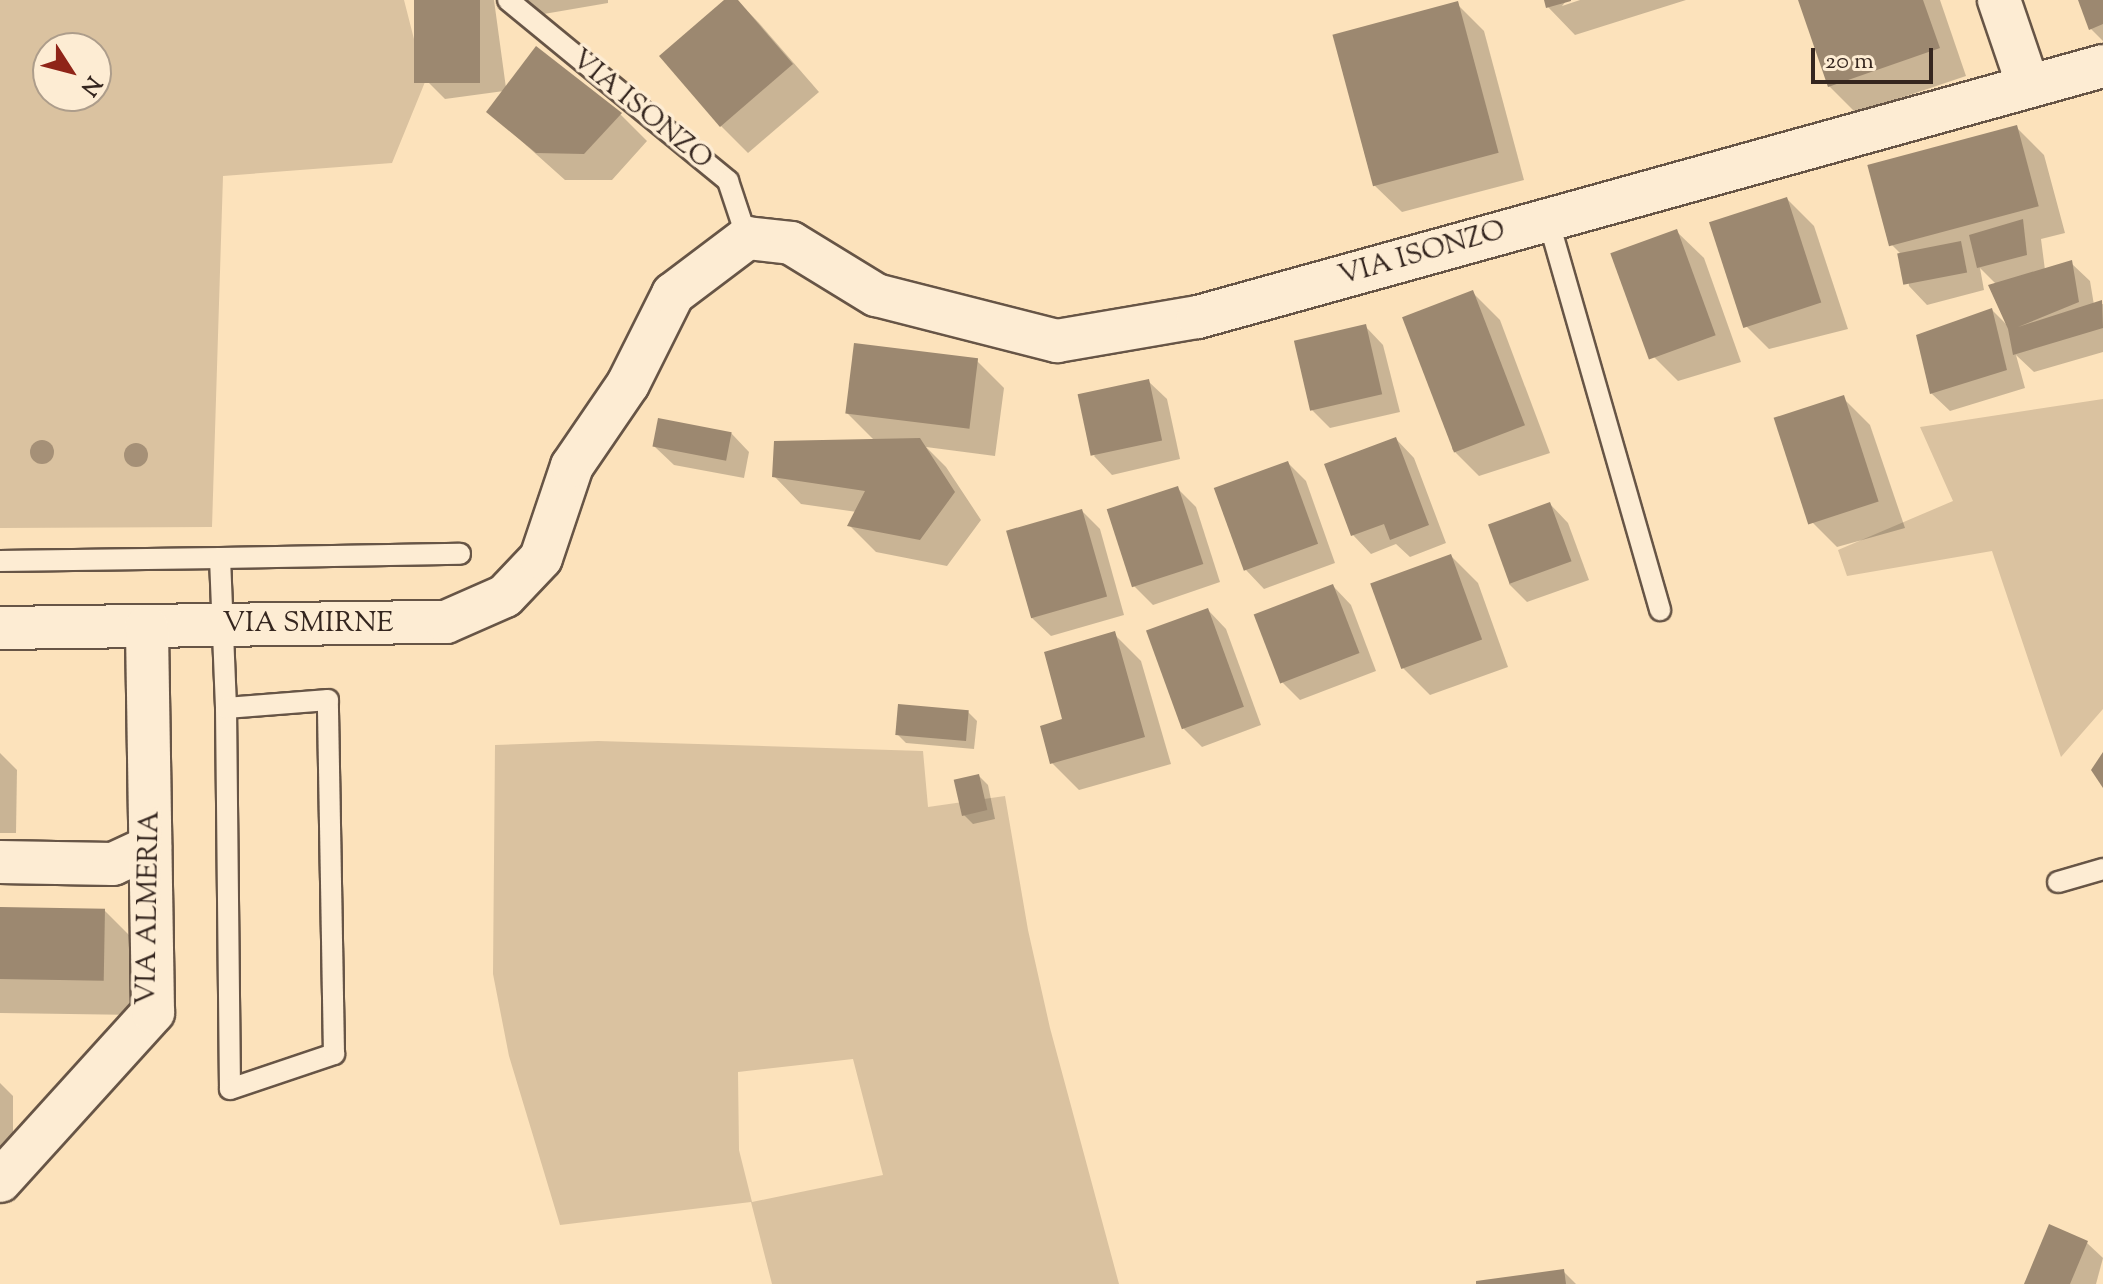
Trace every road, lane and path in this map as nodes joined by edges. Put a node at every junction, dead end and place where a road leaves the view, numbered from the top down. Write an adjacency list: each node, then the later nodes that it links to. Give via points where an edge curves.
1 (508, 0): 6 (lane, VIA ISONZO, via 728,181)
2 (1999, 0): 4 (street)
3 (2103, 66): 4 (street, VIA ISONZO)
4 (2028, 85): 5 (street, VIA ISONZO)
5 (1548, 219): 6 (street, VIA ISONZO, via 1198,317 1057,341 876,295 791,243); 10 (lane)
6 (747, 238): 11 (street, VIA SMIRNE, via 673,294 628,384 572,466 541,558 505,596 446,622)
7 (460, 554): 8 (lane)
8 (220, 558): 9 (lane); 11 (lane)
9 (0, 561)
10 (1660, 610)
11 (224, 625): 12 (street, VIA SMIRNE); 14 (lane)
12 (147, 627): 13 (street, VIA SMIRNE); 15 (street, VIA ALMERIA)
13 (0, 628)
14 (226, 708): 14 (lane, via 229,994 230,1089 334,1054 328,700)
15 (150, 847): 16 (street, via 113,864); 19 (street, VIA ALMERIA, via 153,1012)
16 (0, 862)
17 (2103, 869): 18 (lane)
18 (2058, 882)
19 (0, 1181)

